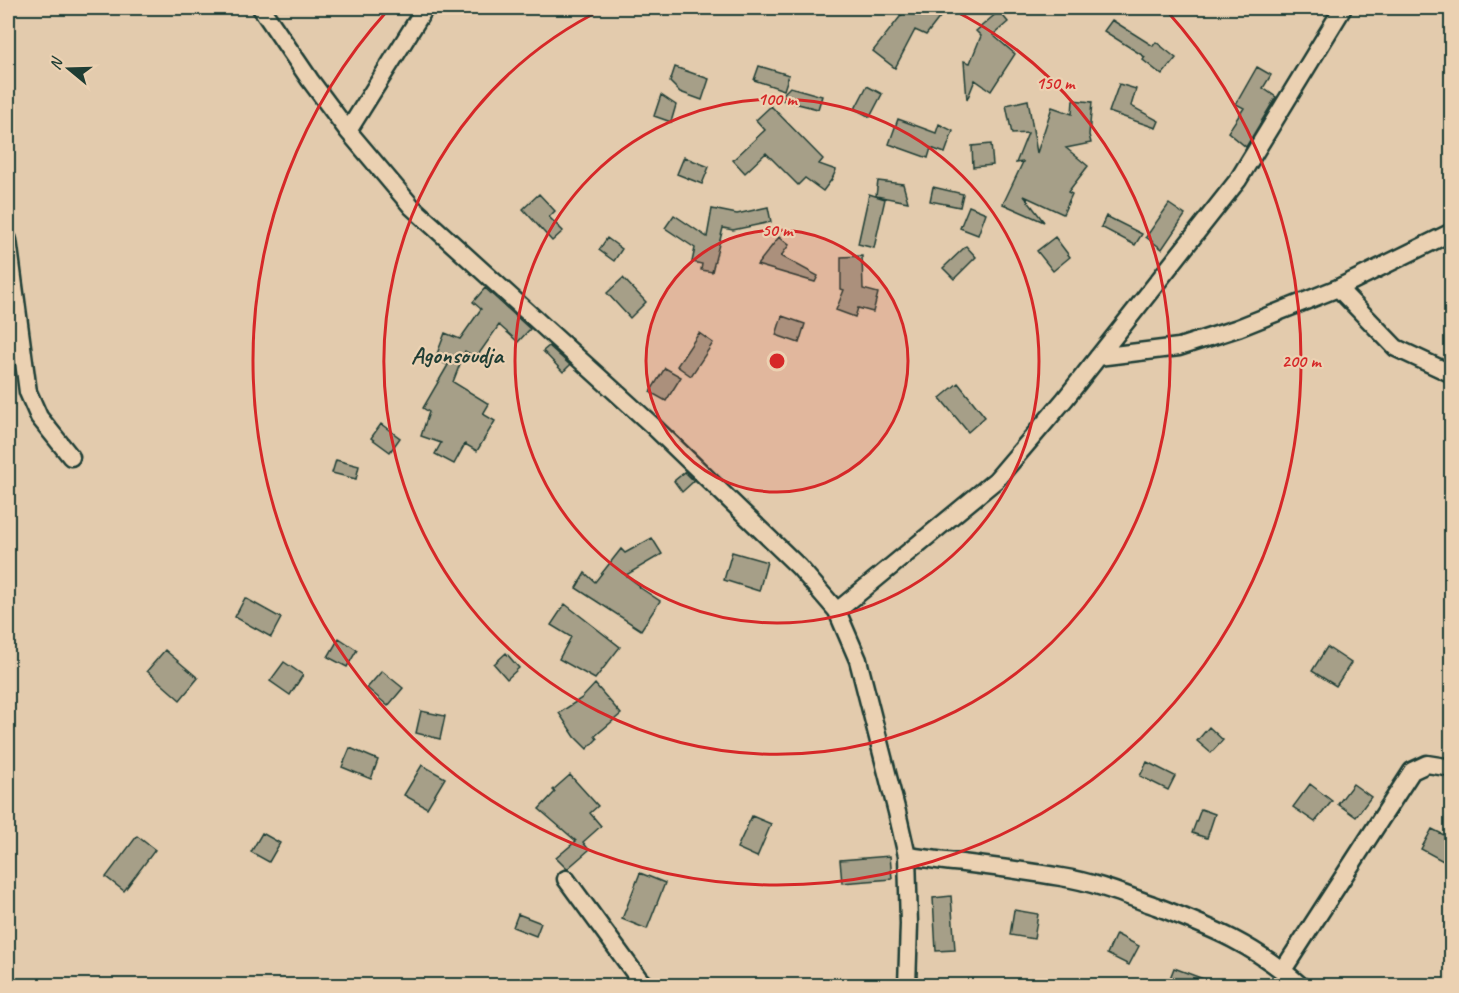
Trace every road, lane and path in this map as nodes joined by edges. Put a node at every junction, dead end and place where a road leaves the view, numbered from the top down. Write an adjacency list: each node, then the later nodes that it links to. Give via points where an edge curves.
1 (261, 8): 4 (street)
2 (424, 8): 4 (street)
3 (1343, 8): 8 (street, via 1238,180)
4 (348, 131): 11 (street, via 412,207 653,426 799,567)
5 (1452, 232): 7 (street)
6 (8, 240): 10 (street, via 28,392 39,417)
7 (1338, 288): 8 (street, via 1179,347); 9 (street, via 1396,348)
8 (1098, 357): 11 (street, via 996,480)
9 (1452, 374)
10 (70, 457)
11 (837, 610): 13 (street, via 858,660)
12 (1452, 768): 15 (street, via 1427,764 1412,771)
13 (907, 856): 15 (street, via 1062,877 1116,891 1213,928); 17 (street)
14 (566, 879): 16 (street)
15 (1283, 970): 18 (street)
16 (646, 986)
17 (907, 986)
18 (1301, 986)

